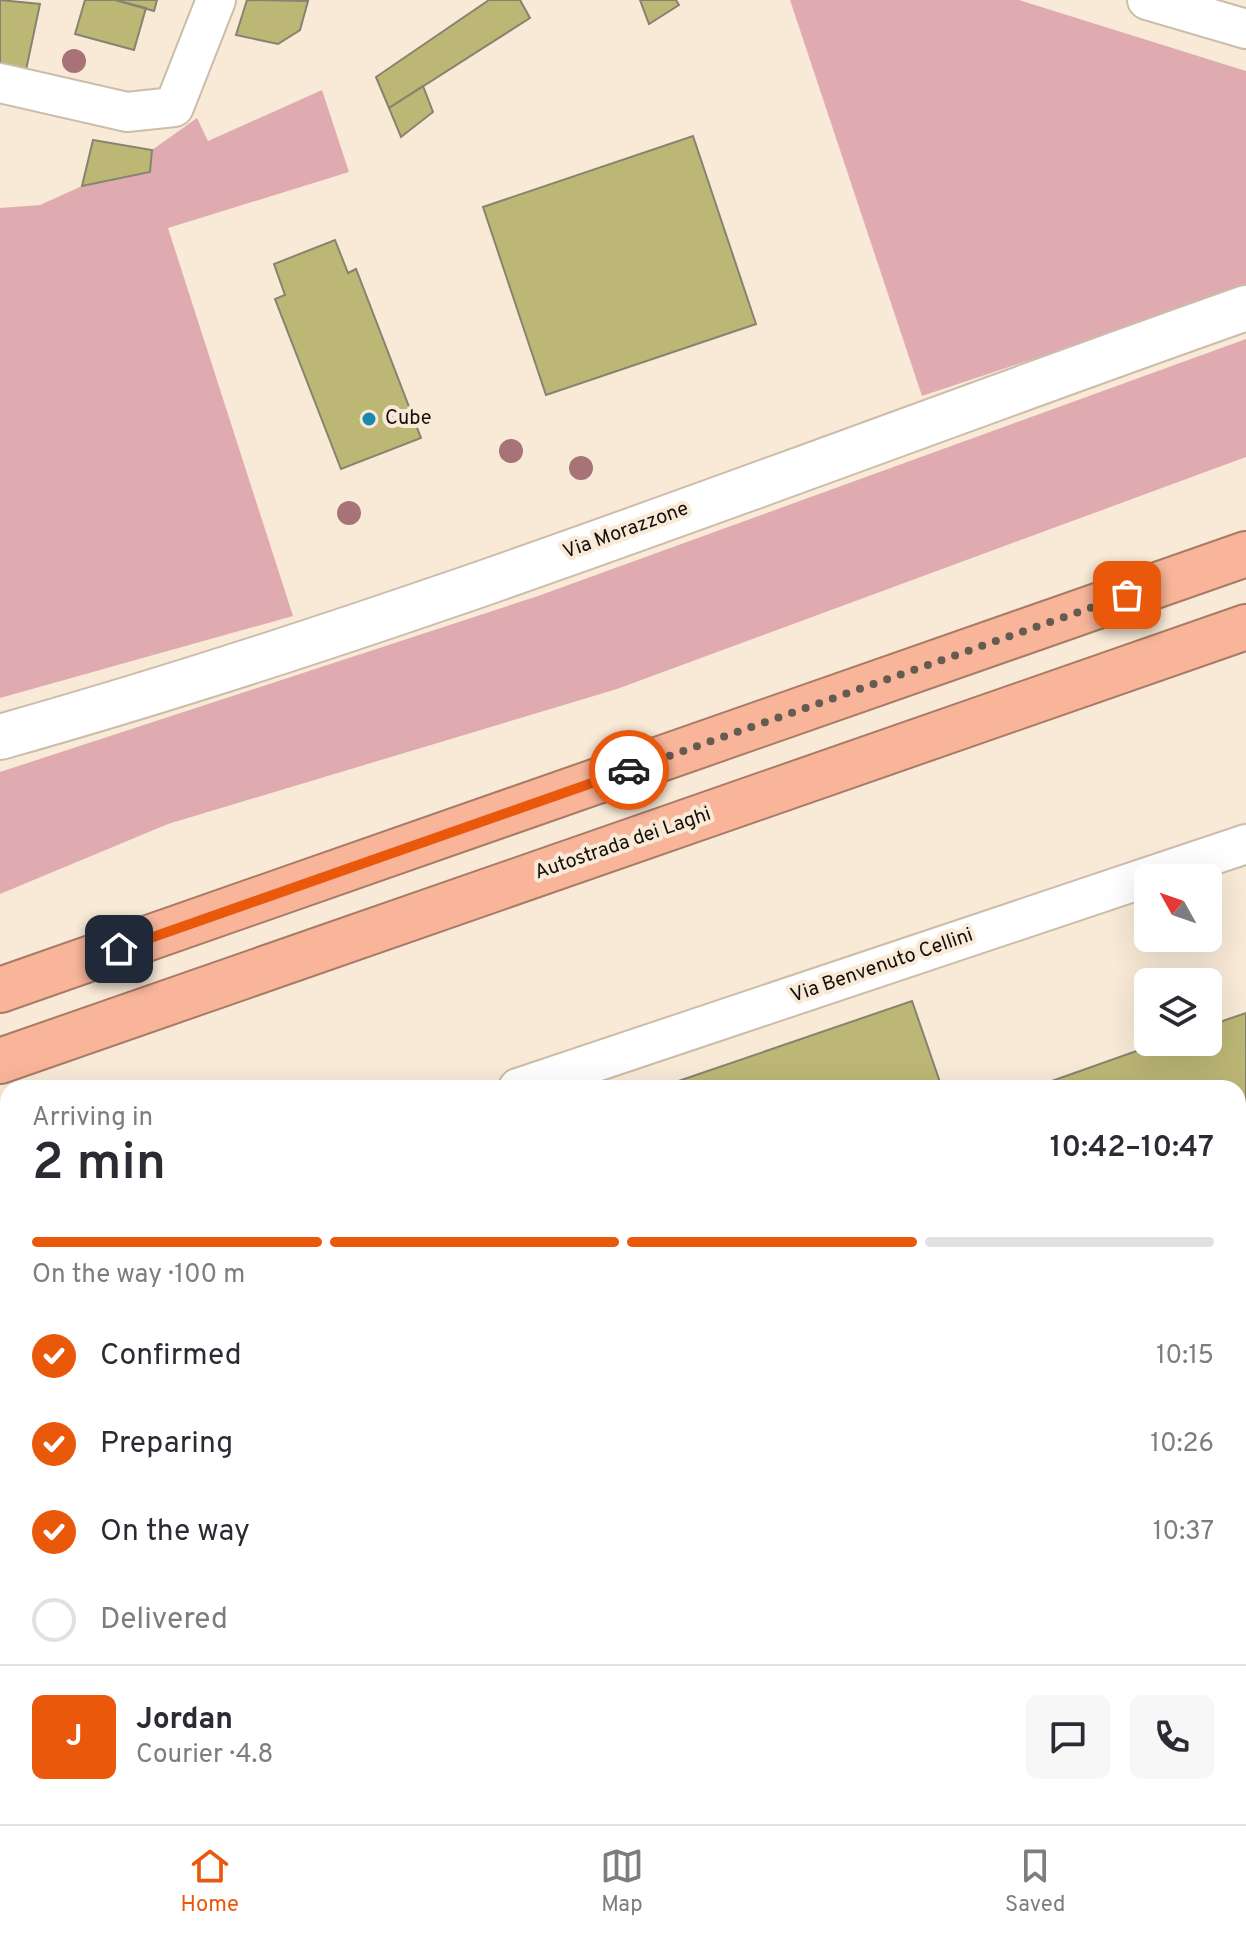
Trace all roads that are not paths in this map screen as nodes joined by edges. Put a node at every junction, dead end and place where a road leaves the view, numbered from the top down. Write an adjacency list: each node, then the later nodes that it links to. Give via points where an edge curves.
1 (216, 0): 4 (street, via 174,107 127,112)
2 (1147, 0): 3 (street)
3 (1246, 29)
4 (0, 83)
5 (1246, 308): 8 (street, Via Morazzone, via 446,597 133,700)
6 (1246, 554): 10 (highway)
7 (1246, 627): 11 (highway, Autostrada dei Laghi)
8 (0, 737)
9 (1246, 844): 12 (street, Via Benvenuto Cellini)
10 (0, 990)
11 (0, 1061)
12 (542, 1080)

